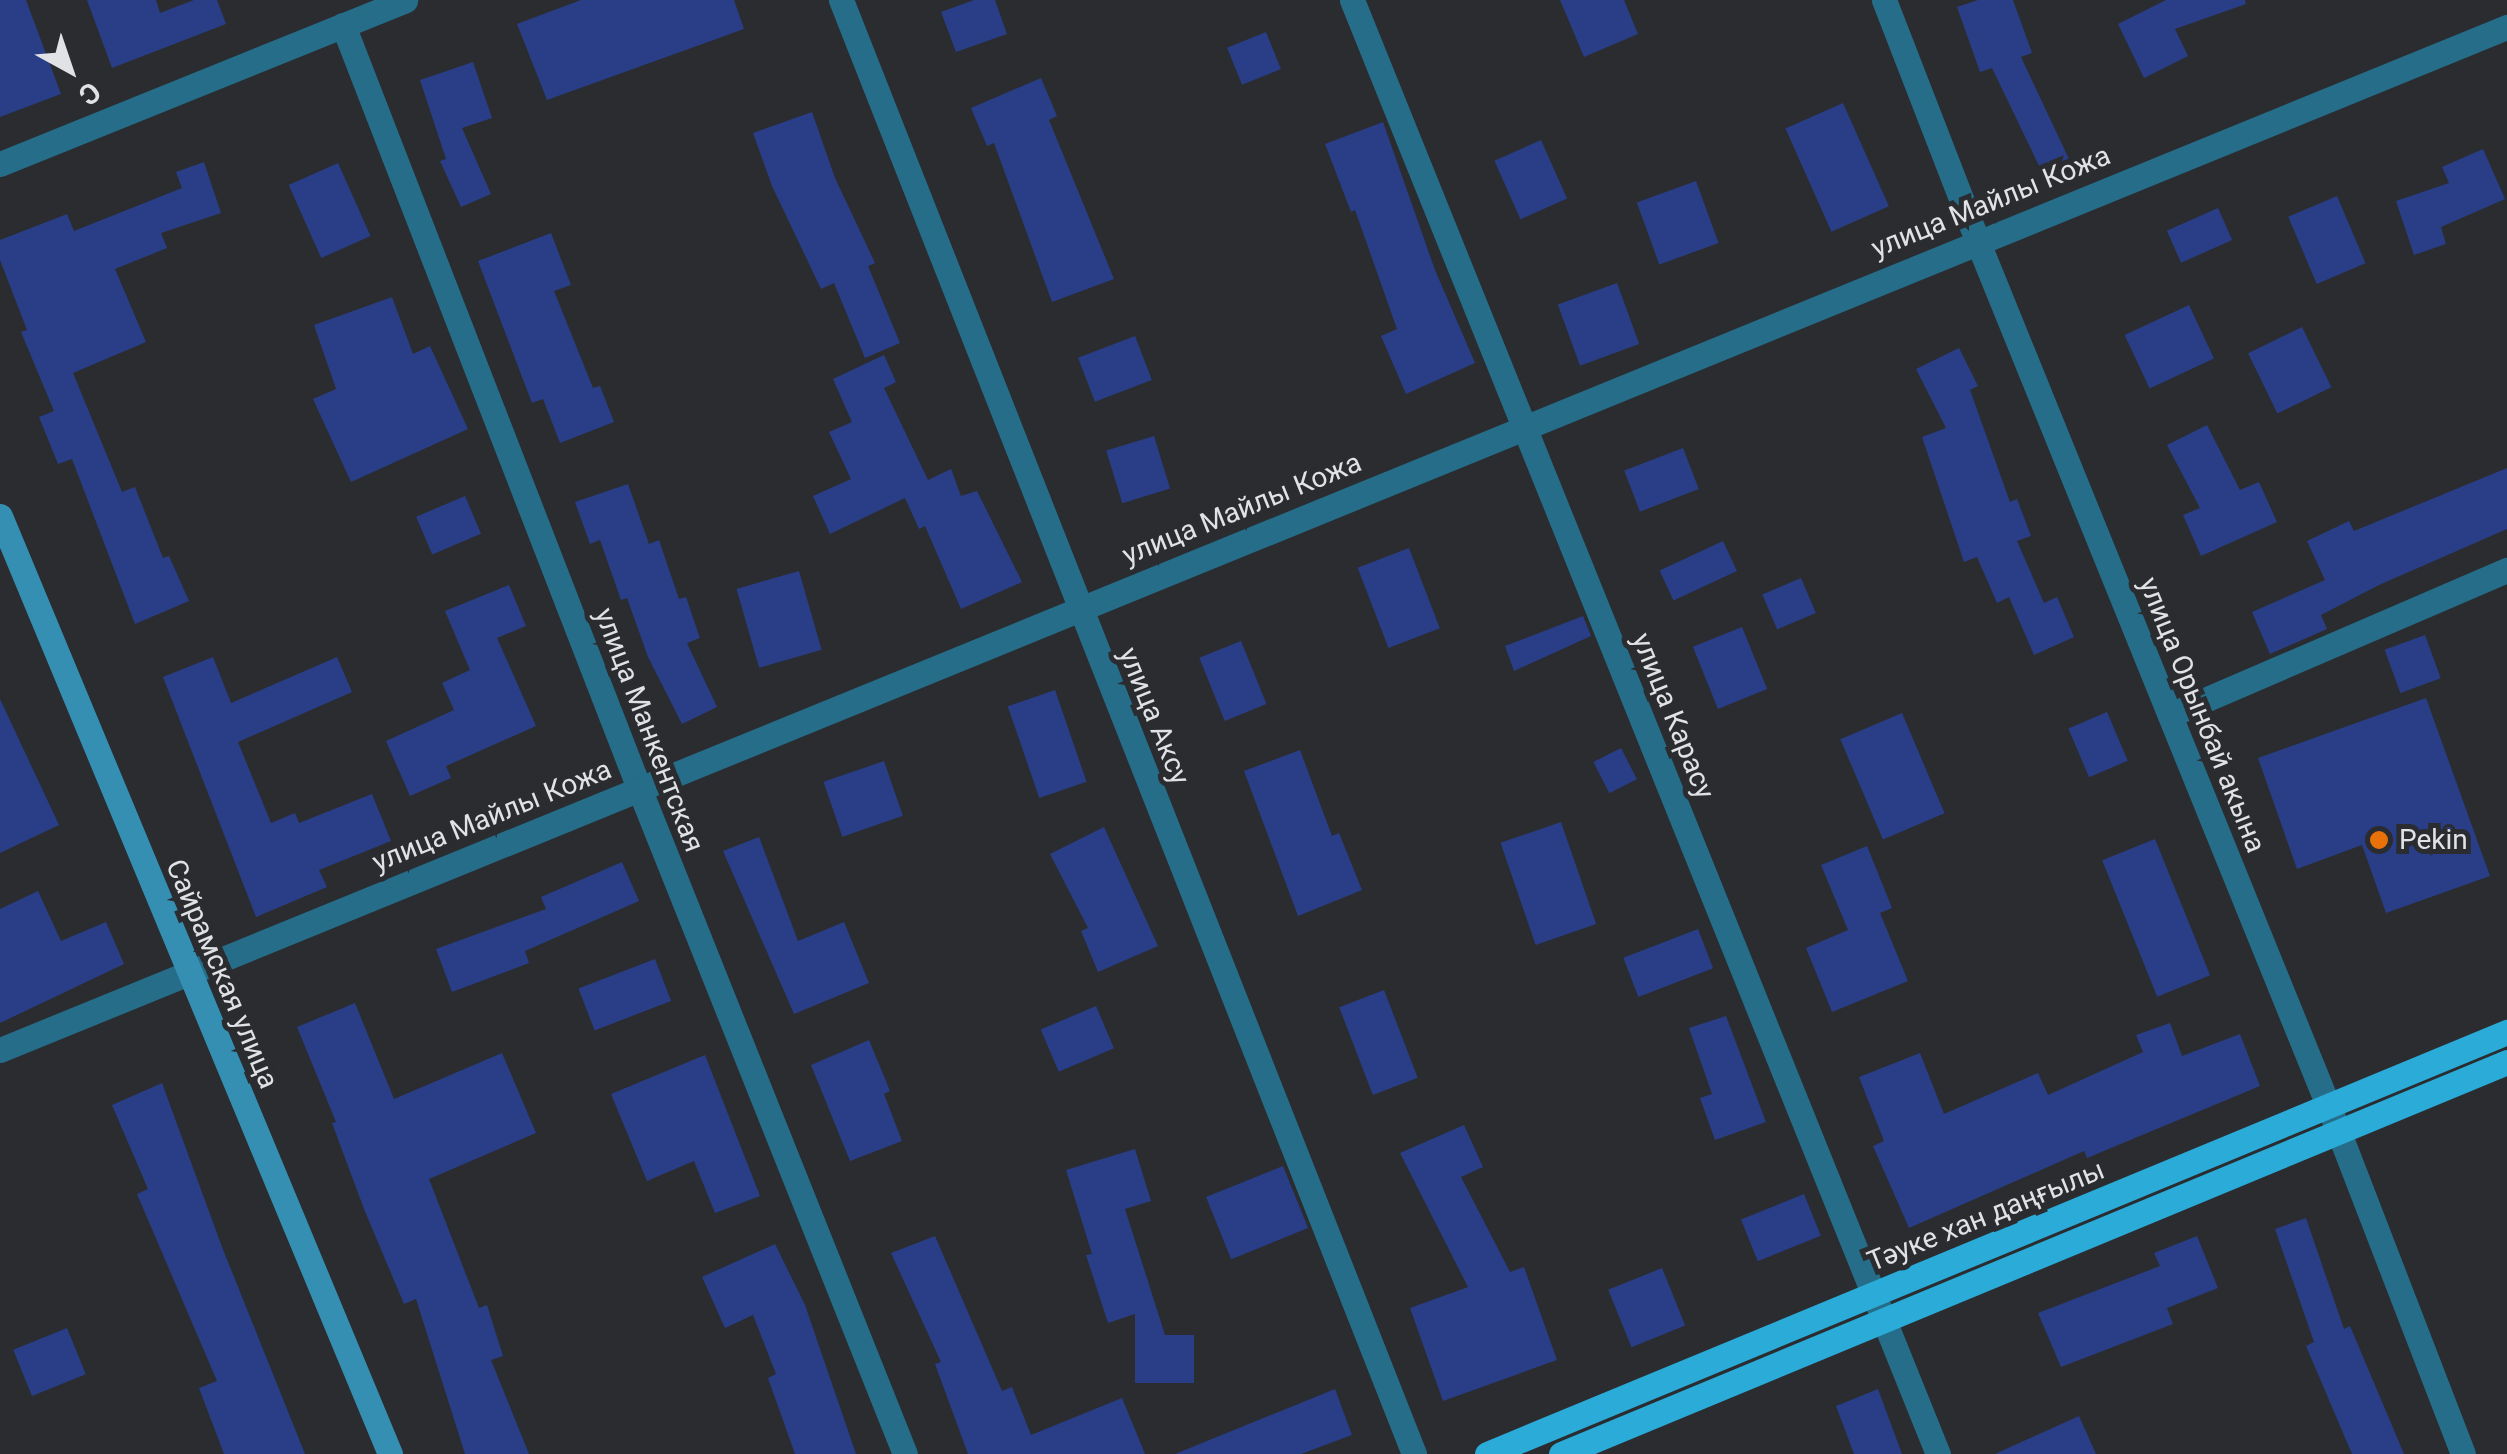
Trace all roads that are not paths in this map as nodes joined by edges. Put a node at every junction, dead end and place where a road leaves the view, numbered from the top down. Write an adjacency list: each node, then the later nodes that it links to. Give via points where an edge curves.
1 (404, 0): 5 (street)
2 (841, 0): 12 (street, улица Аксу)
3 (1352, 0): 9 (street, улица Карасу)
4 (1884, 0): 8 (street, улица Орынбай акына)
5 (343, 25): 7 (street); 14 (street, улица Манкентская)
6 (2507, 27): 8 (street, улица Майлы Кожа)
7 (0, 164)
8 (1977, 240): 9 (street, улица Майлы Кожа); 13 (street, улица Орынбай акына)
9 (1523, 426): 12 (street, улица Майлы Кожа); 20 (street, улица Карасу)
10 (0, 516): 15 (main road, Сайрамская улица)
11 (2507, 570): 13 (street)
12 (1079, 608): 14 (street, улица Майлы Кожа); 24 (street, улица Аксу)
13 (2170, 715): 19 (street, улица Орынбай акына)
14 (639, 788): 15 (street, улица Майлы Кожа); 23 (street, улица Манкентская)
15 (189, 973): 17 (street, улица Майлы Кожа); 22 (main road, Сайрамская улица)
16 (2507, 1032): 19 (main road, Тәуке хан даңғылы)
17 (0, 1050)
18 (2507, 1062): 19 (main road, Тәуке хан даңғылы)
19 (2333, 1118): 20 (main road, Тәуке хан даңғылы); 21 (main road, Тәуке хан даңғылы); 28 (street, улица Орынбай акына)
20 (1874, 1294): 21 (street, улица Карасу); 25 (main road, Тәуке хан даңғылы)
21 (1883, 1320): 26 (main road, Тәуке хан даңғылы); 27 (street, улица Карасу)
22 (390, 1454)
23 (905, 1454)
24 (1414, 1454)
25 (1488, 1454)
26 (1562, 1454)
27 (1938, 1454)
28 (2463, 1454)

